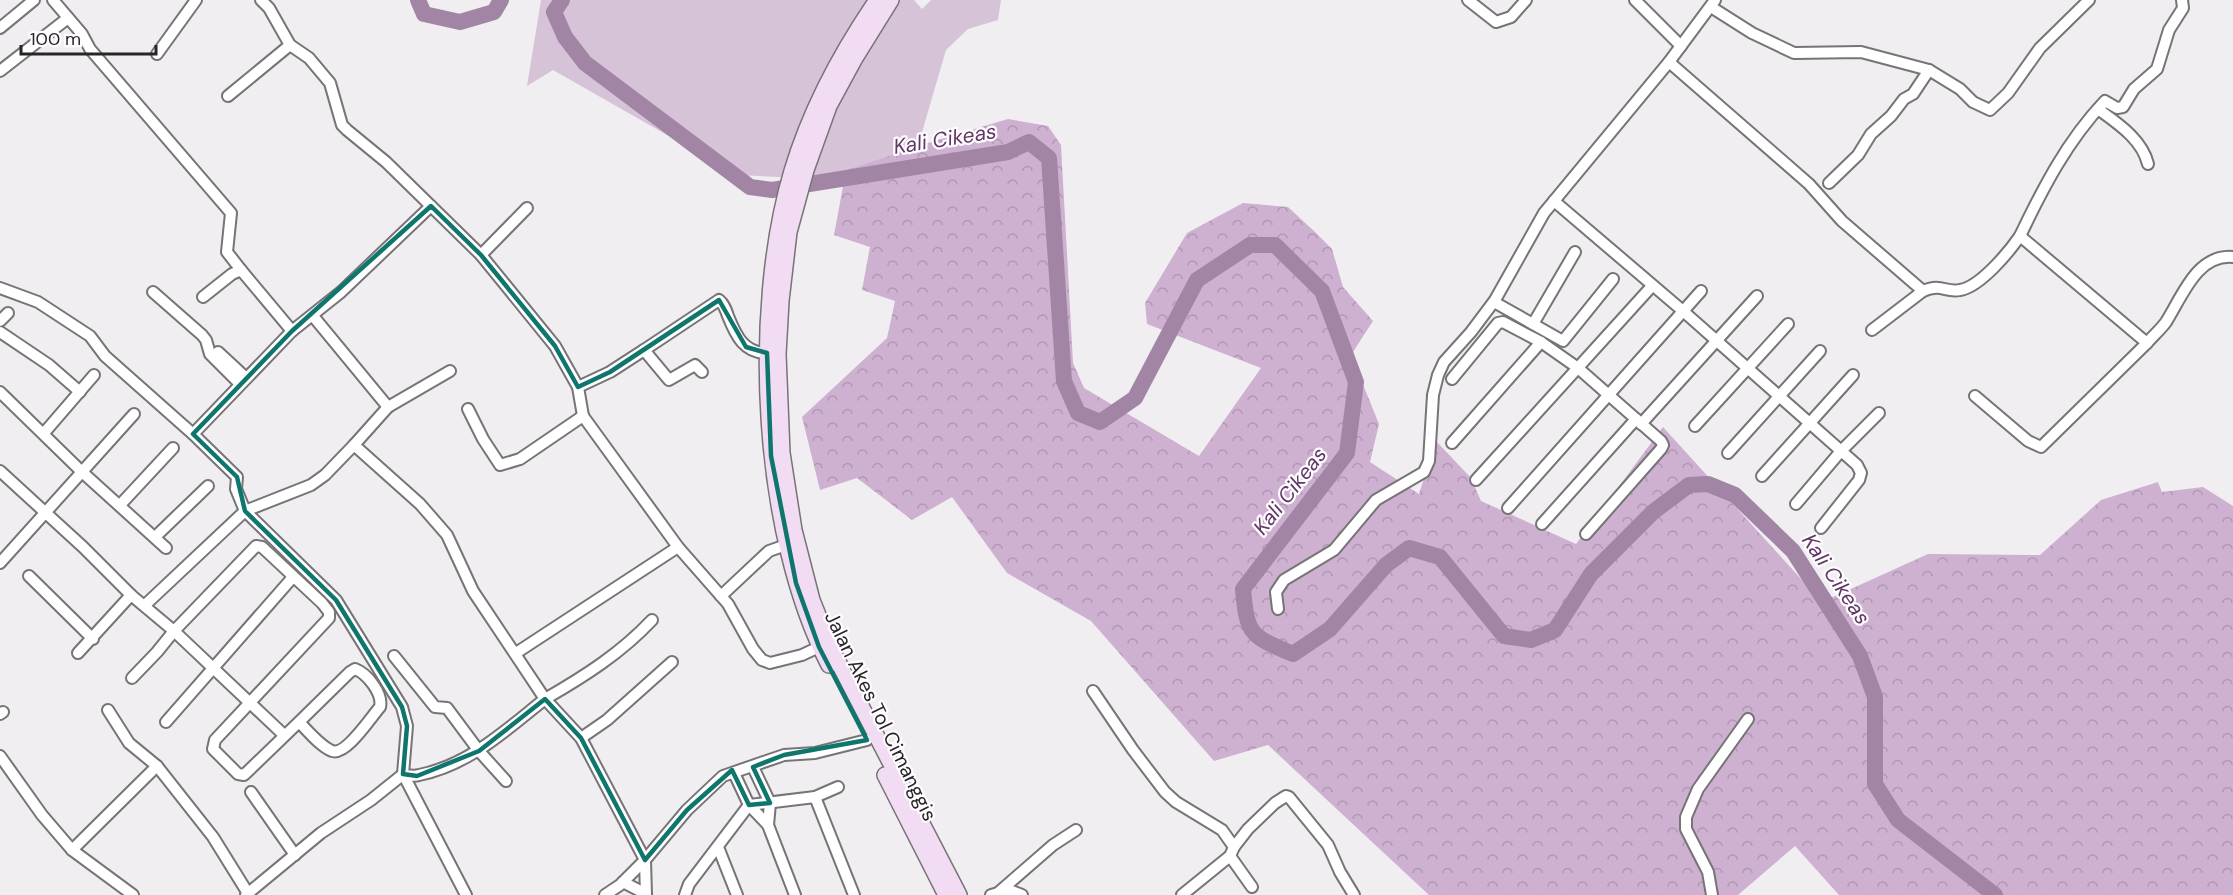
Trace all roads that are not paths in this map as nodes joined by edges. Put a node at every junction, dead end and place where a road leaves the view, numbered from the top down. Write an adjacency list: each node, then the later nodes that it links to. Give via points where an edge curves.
1 (34, 0): 14 (street)
2 (53, 0): 13 (street)
3 (196, 0): 17 (street)
4 (261, 0): 15 (street)
5 (877, 0): 23 (main road, Jalan Akes Tol Cimanggis, via 819,102)
6 (891, 0): 23 (main road)
7 (1468, 0): 8 (street, via 1496,22 1511,17)
8 (1526, 0)
9 (1635, 0): 16 (street)
10 (2089, 0): 19 (street, via 2040,48 2005,97 1990,110)
11 (2182, 0): 22 (street, via 2157,69 2142,81 2123,107 2106,101)
12 (1713, 4): 16 (street); 19 (street, via 1752,33 1794,53 1861,52)
13 (68, 18): 20 (street); 34 (street, via 90,49 231,213 227,252)
14 (0, 28)
15 (290, 45): 21 (street); 27 (street, via 309,58 330,83 342,125)
16 (1681, 46): 18 (street)
17 (157, 54)
18 (1669, 62): 26 (street); 39 (street, via 1809,184 1842,221)
19 (1929, 70): 25 (street, via 1913,94 1870,134 1858,154)
20 (0, 71)
21 (228, 96)
22 (2098, 109): 24 (street, via 2141,146); 30 (street, via 2056,164)
23 (809, 141): 29 (main road, Jalan Akes Tol Cimanggis, via 792,172)
24 (2148, 164)
25 (1828, 183)
26 (1554, 201): 36 (street); 43 (street)
27 (431, 206): 32 (street); 45 (street)
28 (527, 208): 32 (street)
29 (784, 231): 57 (main road, Jalan Akes Tol Cimanggis, via 772,274); 100 (main road, Jalan Akes Tol Cimanggis, via 778,354)
30 (2020, 236): 39 (street, via 2008,254 1965,289 1933,286); 53 (street)
31 (1575, 252): 46 (street)
32 (481, 255): 66 (street, via 555,346)
33 (2233, 257): 53 (street, via 2217,256 2206,263)
34 (241, 270): 42 (street); 49 (street)
35 (1613, 279): 46 (street, via 1563,341)
36 (1652, 286): 44 (street); 58 (street)
37 (0, 288): 81 (street, via 38,302 90,336 105,356)
38 (1701, 291): 44 (street)
39 (1923, 291): 48 (street)
40 (153, 292): 65 (street, via 202,335 210,354)
41 (1757, 296): 51 (street)
42 (203, 297)
43 (1494, 302): 46 (street); 110 (street, via 1444,362 1438,375 1432,395 1429,461 1424,472 1376,500 1334,550 1284,580 1276,592)
44 (1683, 311): 51 (street); 69 (street)
45 (313, 316): 49 (street); 72 (street)
46 (1533, 324)
47 (1788, 324): 59 (street)
48 (1872, 330)
49 (292, 331): 65 (street)
50 (0, 332): 68 (street)
51 (1717, 340): 59 (street); 77 (street)
52 (1541, 342): 58 (street); 64 (street, via 1500,322); 82 (street)
53 (2147, 343): 71 (street, via 2041,447 2028,441)
54 (644, 350): 57 (street, via 719,300 746,347 756,353); 61 (street, via 669,380 695,366); 66 (street)
55 (1820, 351): 70 (street)
56 (218, 352): 65 (street)
57 (767, 353): 100 (main road, Jalan Akes Tol Cimanggis, via 771,456)
58 (1578, 368): 69 (street); 90 (street)
59 (1748, 369): 70 (street); 79 (street)
60 (450, 371): 72 (street)
61 (702, 372)
62 (94, 375): 68 (street)
63 (1853, 375): 78 (street)
64 (1452, 379)
65 (243, 381): 81 (street)
66 (578, 387): 76 (street)
67 (0, 392): 80 (street)
68 (80, 392): 80 (street)
69 (1609, 395): 77 (street); 94 (street)
70 (1779, 396): 78 (street); 86 (street)
71 (1975, 396)
72 (388, 407): 83 (street)
73 (468, 409): 76 (street, via 500,465 520,459)
74 (1879, 413): 85 (street)
75 (134, 414): 87 (street)
76 (583, 416): 103 (street)
77 (1638, 421): 97 (street); 99 (street, via 1663,444)
78 (1810, 423): 85 (street); 88 (street)
79 (1695, 426)
80 (44, 433): 87 (street)
81 (193, 434): 95 (street, via 237,477 236,489)
82 (1452, 442)
83 (354, 445): 95 (street, via 311,485); 116 (street, via 420,504 447,535 473,591)
84 (173, 448): 93 (street)
85 (1841, 451): 92 (street); 98 (street, via 1857,465 1859,480)
86 (1728, 453)
87 (81, 471): 93 (street); 96 (street)
88 (1762, 476)
89 (2, 477): 96 (street)
90 (1476, 480)
91 (208, 486): 101 (street)
92 (1796, 504)
93 (120, 505): 101 (street)
94 (1508, 508)
95 (245, 511): 109 (street); 136 (street, via 336,600 402,707 408,726)
96 (45, 512): 104 (street); 107 (street)
97 (1542, 524)
98 (1821, 528)
99 (1586, 534)
100 (788, 536): 108 (street); 114 (main road, Jalan Akes Tol Cimanggis, via 796,584); 163 (main road, Jalan Akes Tol Cimanggis, via 832,650)
101 (156, 537): 102 (street)
102 (166, 548)
103 (678, 548): 108 (street); 116 (street)
104 (0, 563)
105 (29, 576): 113 (street)
106 (293, 577): 112 (street, via 256,546); 119 (street); 123 (street, via 322,603 329,618)
107 (131, 595): 109 (street); 113 (street)
108 (721, 596): 114 (street, via 762,660 770,663)
109 (145, 605): 112 (street)
110 (1278, 609)
111 (652, 620): 122 (street, via 622,650)
112 (174, 631): 119 (street); 120 (street)
113 (93, 639): 115 (street)
114 (819, 647): 130 (main road, Jalan Akes Tol Cimanggis)
115 (78, 653)
116 (516, 653): 122 (street)
117 (394, 656): 131 (street, via 435,707 447,708)
118 (672, 662): 129 (street)
119 (213, 667): 123 (street); 126 (street)
120 (132, 678)
121 (1093, 691): 147 (street, via 1165,792 1222,830)
122 (545, 699): 129 (street); 131 (street)
123 (249, 703): 128 (street); 128 (street, via 213,744 213,749 238,774 244,775)
124 (108, 710): 133 (street, via 129,743)
125 (1748, 719): 167 (street, via 1698,789 1686,817 1686,829 1708,872)
126 (166, 722)
127 (299, 722): 127 (street, via 330,750 339,751 380,707 381,700 362,672 355,669); 128 (street)
128 (284, 735)
129 (581, 738): 149 (street)
130 (867, 740): 134 (street, via 815,753 784,755); 162 (main road, Jalan Akes Tol Cimanggis)
131 (479, 751): 136 (street, via 417,776); 137 (street)
132 (0, 756): 146 (street)
133 (157, 766): 146 (street); 152 (street, via 213,837)
134 (753, 767): 135 (street); 141 (street)
135 (734, 773): 142 (street); 149 (street, via 714,783)
136 (403, 774): 148 (street); 156 (street)
137 (506, 781)
138 (838, 787): 140 (street)
139 (251, 792): 148 (street)
140 (815, 797): 141 (street); 161 (street)
141 (770, 803): 142 (street); 143 (street)
142 (749, 805): 143 (street); 145 (street)
143 (768, 825): 160 (street)
144 (1076, 830): 154 (street)
145 (718, 847): 158 (street); 159 (street)
146 (72, 850): 155 (street)
147 (1232, 851): 151 (street); 165 (street); 166 (street, via 1275,803 1289,797 1328,845)
148 (295, 855): 152 (street)
149 (645, 860): 150 (street); 153 (street)
150 (623, 882): 153 (street); 157 (street)
151 (1252, 887)
152 (248, 894)
153 (646, 894)
154 (995, 894): 164 (street, via 1009,890)
155 (133, 895)
156 (466, 895)
157 (605, 895)
158 (685, 895)
159 (737, 895)
160 (795, 895)
161 (854, 895)
162 (946, 895)
163 (959, 895)
164 (1022, 895)
165 (1182, 895)
166 (1354, 895)
167 (1712, 895)

